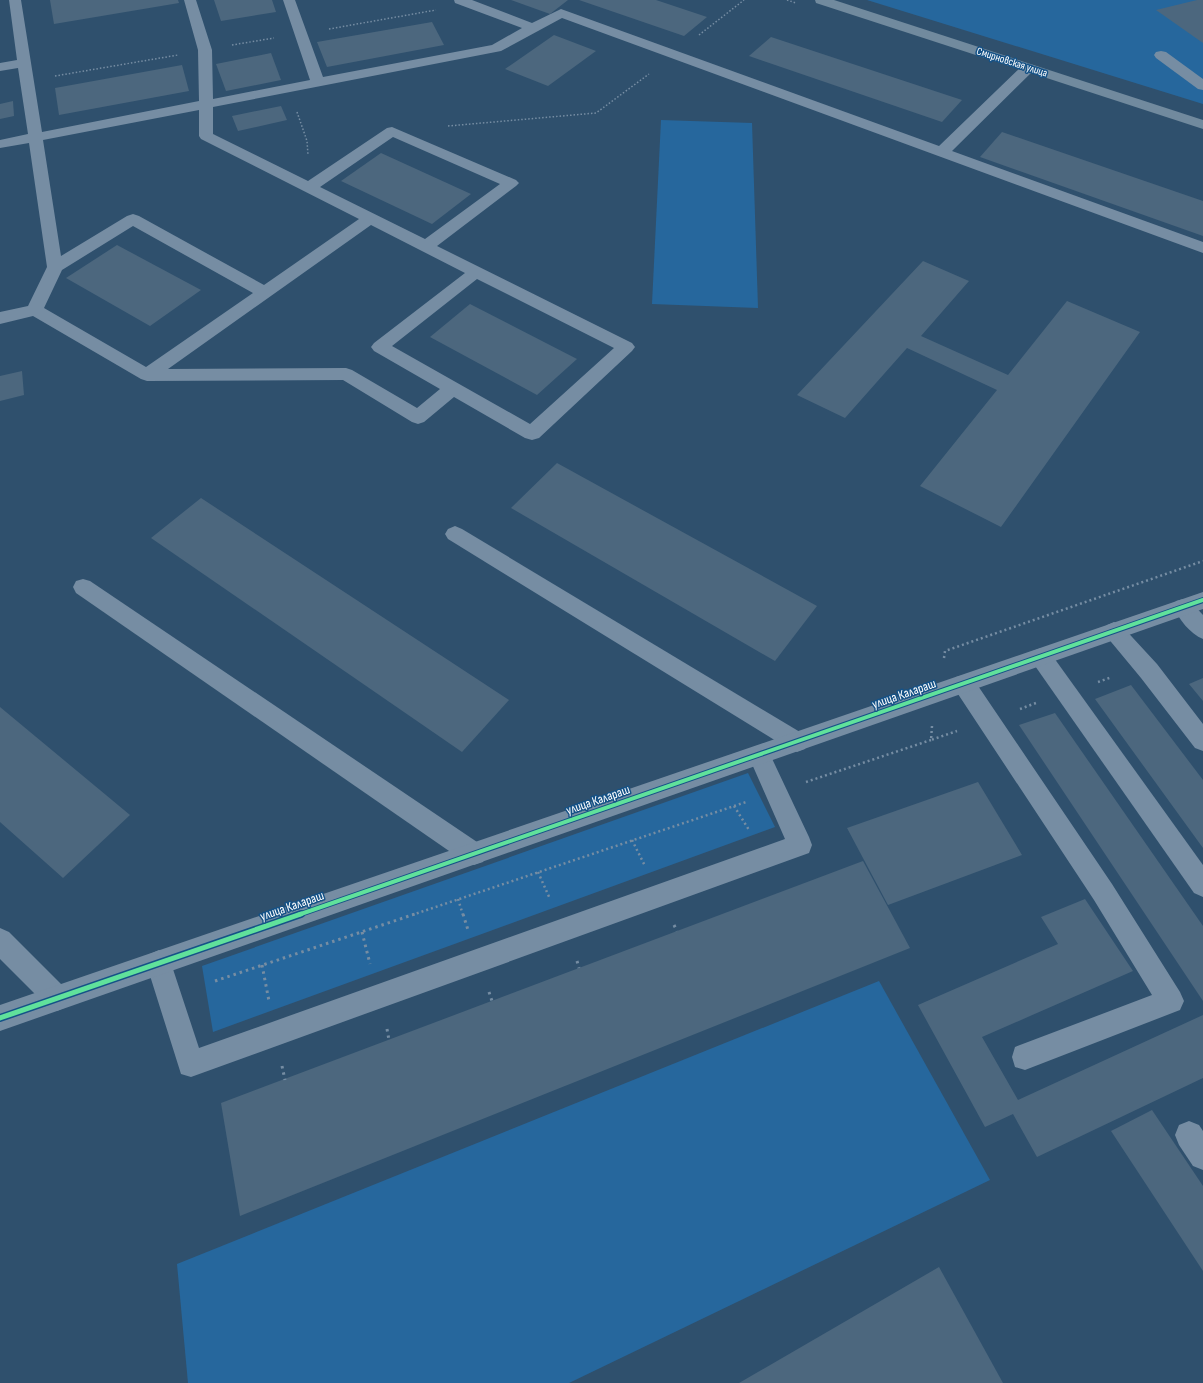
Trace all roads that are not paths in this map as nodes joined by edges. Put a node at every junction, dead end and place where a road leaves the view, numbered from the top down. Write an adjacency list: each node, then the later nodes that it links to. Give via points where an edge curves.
1 (15, 0): 8 (street)
2 (190, 0): 13 (street, via 205,50)
3 (289, 0): 11 (street)
4 (821, 0): 10 (main road, Смирновская улица)
5 (465, 2): 6 (street)
6 (533, 28): 11 (street, via 496,48); 17 (street, via 561,13)
7 (1161, 55): 12 (street)
8 (24, 63): 9 (street); 15 (street)
9 (0, 67)
10 (1028, 68): 14 (main road, Смирновская улица); 17 (street)
11 (318, 83): 13 (street)
12 (1203, 86)
13 (205, 105): 15 (street); 18 (street, via 206,136)
14 (1203, 125)
15 (34, 137): 16 (street); 22 (street)
16 (0, 144)
17 (942, 152): 21 (street)
18 (309, 188): 19 (street); 20 (street, via 392,131 511,183)
19 (369, 219): 20 (street); 24 (street)
20 (425, 247): 23 (street)
21 (1203, 248)
22 (54, 267): 24 (street, via 133,219); 25 (street)
23 (476, 272): 28 (street, via 380,347); 28 (street, via 626,347 532,433)
24 (264, 292): 27 (street)
25 (35, 310): 26 (street); 27 (street)
26 (0, 318)
27 (147, 375): 28 (street, via 346,374 418,417)
28 (453, 388)
29 (455, 534): 37 (street)
30 (83, 587): 39 (street)
31 (1193, 603): 32 (street, улица Калараш); 33 (street)
32 (1114, 630): 34 (street, улица Калараш); 36 (street)
33 (1203, 630)
34 (1041, 656): 35 (street, улица Калараш); 40 (street)
35 (964, 684): 37 (street, улица Калараш); 45 (street, via 1103,892 1171,1001)
36 (1203, 741)
37 (797, 742): 38 (street, улица Калараш)
38 (760, 755): 39 (street, улица Калараш); 42 (street, via 800,846 191,1064)
39 (474, 854): 42 (street, улица Калараш)
40 (1203, 885)
41 (0, 941): 43 (street)
42 (159, 963): 43 (street, улица Калараш)
43 (57, 998): 44 (street, улица Калараш)
44 (0, 1018)
45 (1025, 1057)

